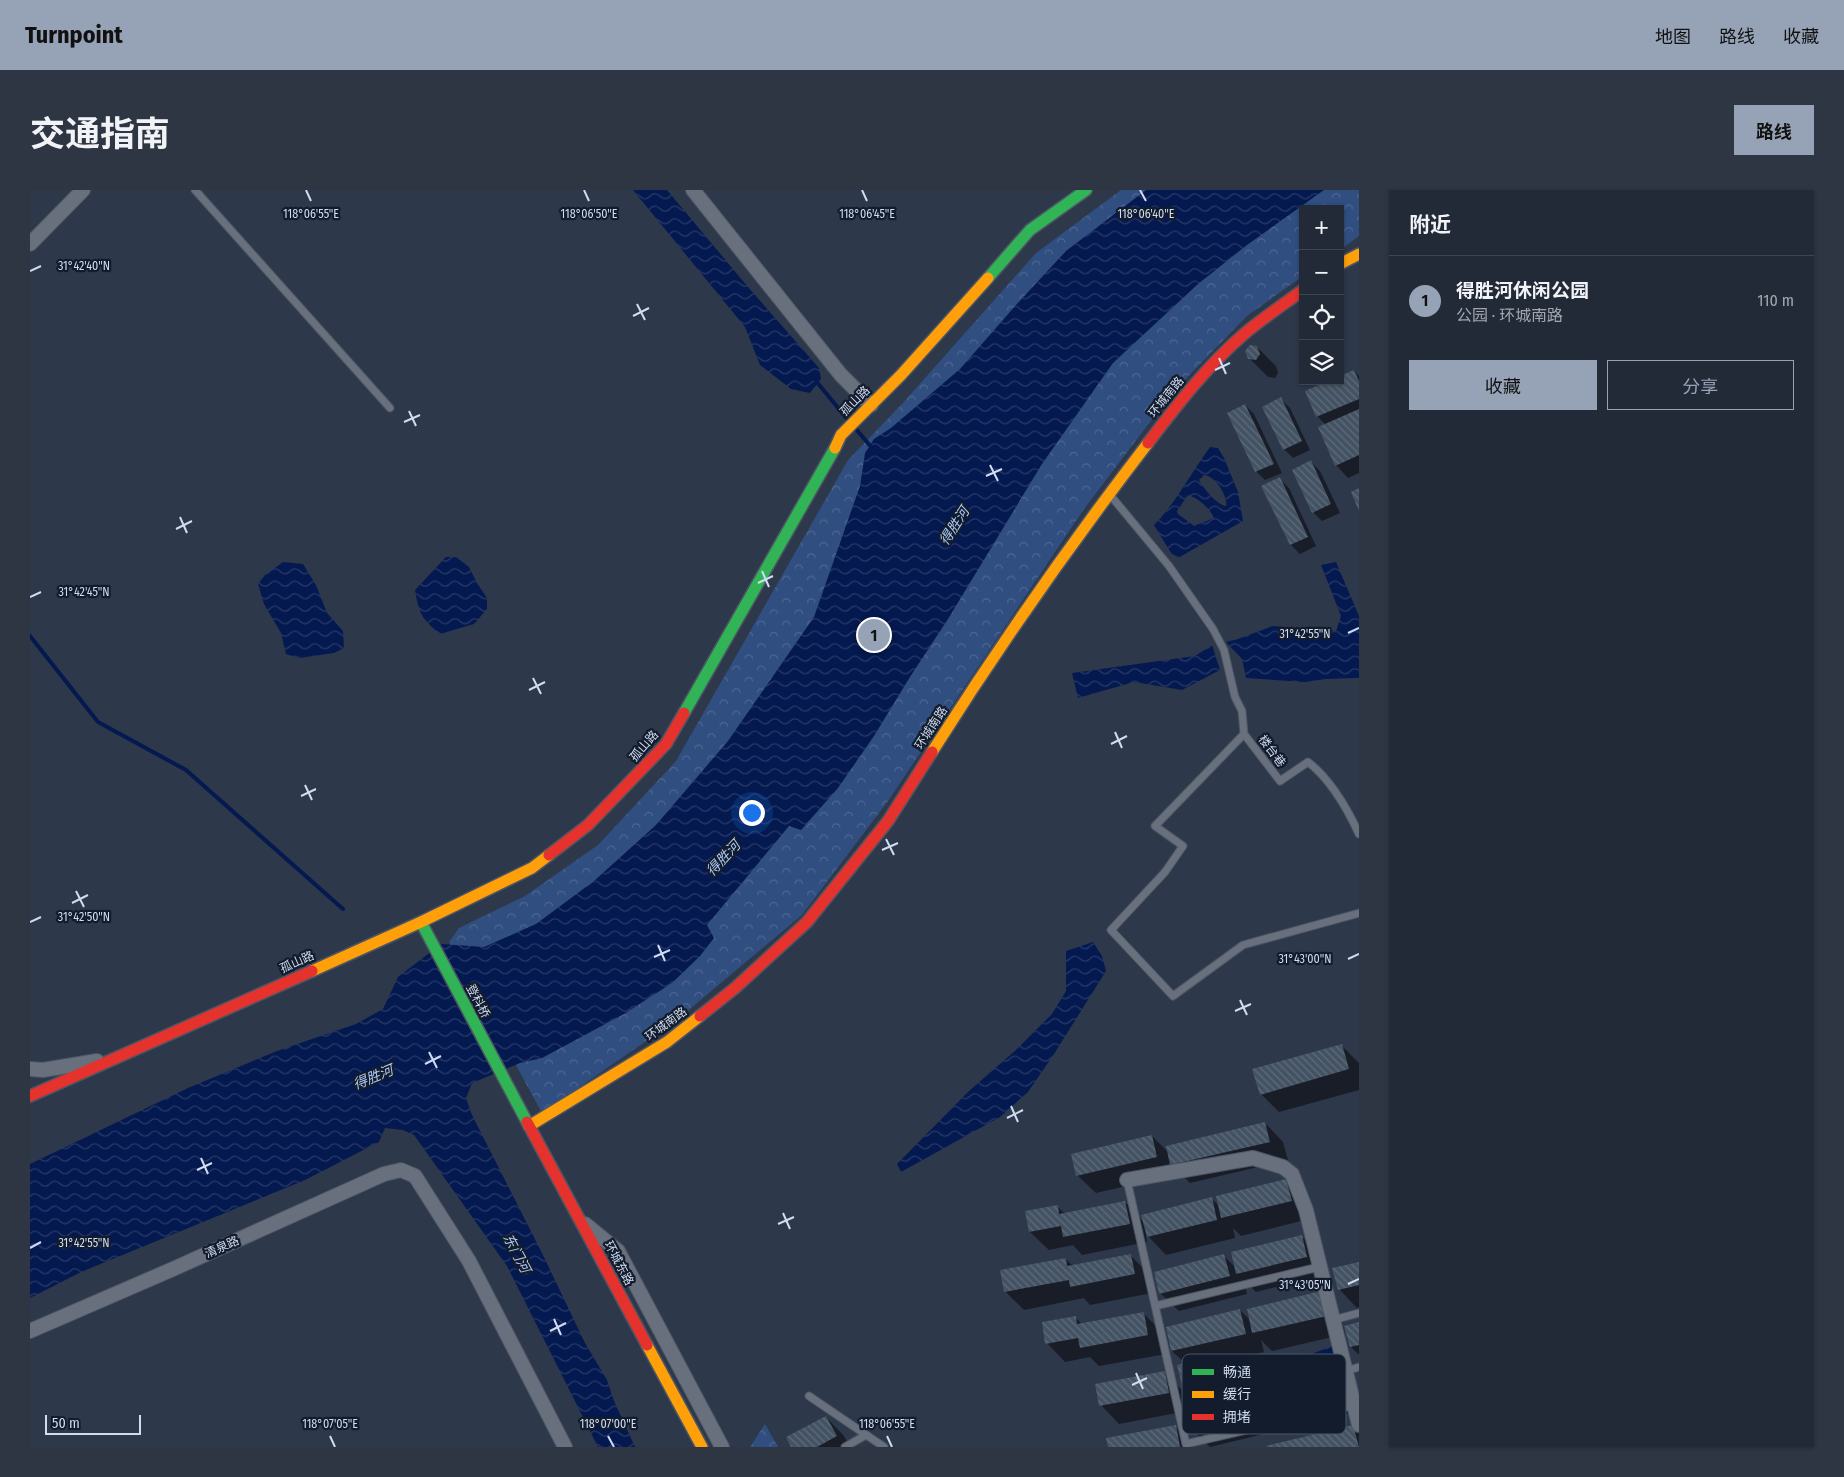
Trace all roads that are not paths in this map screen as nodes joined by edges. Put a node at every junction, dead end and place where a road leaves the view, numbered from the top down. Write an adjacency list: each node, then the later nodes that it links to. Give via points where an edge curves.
1 (83, 190): 5 (street)
2 (196, 190): 10 (lane)
3 (693, 190): 9 (street, via 841,375)
4 (1086, 190): 9 (main road, 孤山路, via 1030,230)
5 (30, 244)
6 (1359, 254): 7 (main road)
7 (1344, 262)
8 (1299, 293): 11 (main road, 环城南路, via 1245,333 1217,359 1180,401)
9 (871, 405): 15 (main road, 孤山路, via 841,435 666,744 588,825 532,868)
10 (390, 408)
11 (1109, 494): 12 (lane, via 1169,566 1213,630 1224,650 1235,697 1242,711); 22 (main road, 环城南路, via 983,672 888,821 807,922 735,988 667,1042)
12 (1244, 734): 13 (lane, 楼台巷, via 1280,781 1308,762 1317,769 1348,812); 14 (lane, via 1155,826 1183,846 1165,872 1111,930 1173,996 1243,945)
13 (1359, 834)
14 (1359, 914)
15 (422, 922): 16 (main road, 孤山路); 20 (main road, 登科桥)
16 (110, 1060): 17 (street); 18 (main road, 孤山路)
17 (30, 1069)
18 (60, 1083): 19 (street); 21 (main road, 孤山路)
19 (30, 1088)
20 (511, 1092): 22 (main road, 环城东路)
21 (30, 1096)
22 (529, 1126): 24 (main road, 环城东路)
23 (1127, 1180): 25 (street, via 1253,1158 1283,1167 1292,1174 1306,1210); 26 (lane)
24 (580, 1220): 41 (main road, 环城东路); 42 (street, via 618,1251)
25 (1319, 1268): 26 (lane); 28 (street)
26 (1156, 1306): 36 (lane)
27 (1359, 1313): 28 (lane)
28 (1332, 1320): 30 (street)
29 (30, 1330): 40 (street, 清泉路, via 384,1174 401,1170 415,1176 470,1261)
30 (1341, 1354)
31 (1359, 1367): 32 (lane)
32 (1346, 1371)
33 (1346, 1374): 35 (street)
34 (809, 1396): 39 (lane)
35 (1357, 1413)
36 (1182, 1426)
37 (1184, 1434): 38 (lane, via 1186,1444)
38 (1241, 1434)
39 (866, 1435): 43 (lane); 44 (lane)
40 (565, 1447)
41 (702, 1447)
42 (722, 1447)
43 (845, 1447)
44 (884, 1447)

